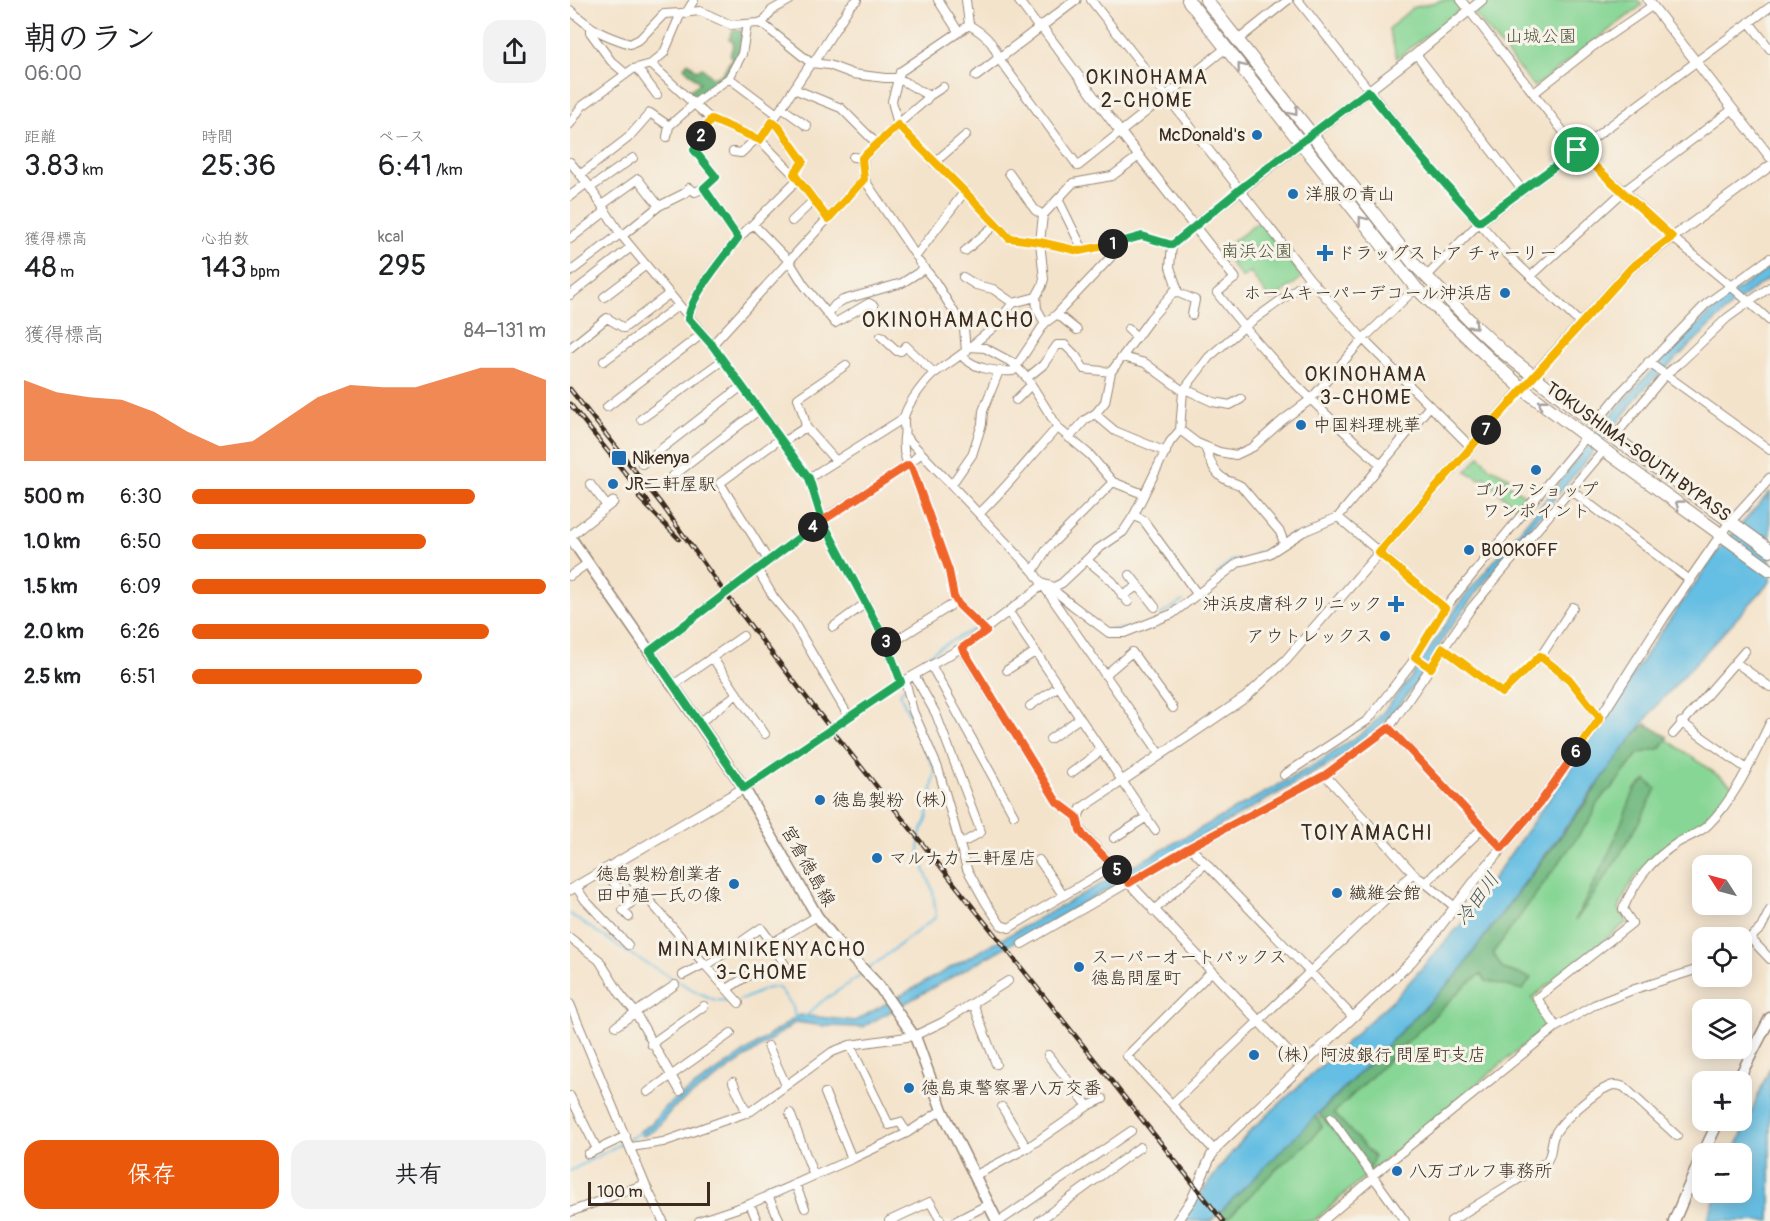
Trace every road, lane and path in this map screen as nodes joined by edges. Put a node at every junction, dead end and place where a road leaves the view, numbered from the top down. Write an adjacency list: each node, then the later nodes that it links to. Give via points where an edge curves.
1 (694, 0): 19 (street)
2 (790, 0): 22 (street, via 772,10)
3 (857, 0): 32 (street)
4 (938, 0): 26 (street)
5 (966, 0): 23 (street)
6 (1018, 0): 24 (street)
7 (1076, 0): 24 (street)
8 (1091, 0): 46 (street)
9 (1188, 0): 28 (highway, TOKUSHIMA-SOUTH BYPASS)
10 (1206, 0): 27 (highway, TOKUSHIMA-SOUTH BYPASS)
11 (1288, 0): 27 (street)
12 (1298, 0): 42 (street)
13 (1461, 0): 18 (street)
14 (1482, 0): 18 (street)
15 (1650, 3): 33 (street); 43 (street)
16 (1770, 7): 20 (street)
17 (570, 10): 25 (street)
18 (1469, 10): 30 (street); 43 (street)
19 (683, 13): 21 (street, via 700,11 731,25); 25 (street, via 664,14 630,44); 34 (street, via 664,53)
20 (1749, 22): 29 (street); 33 (street)
21 (747, 24): 22 (street); 38 (street, via 742,54)
22 (759, 24): 32 (street)
23 (969, 24): 26 (street); 31 (street, via 984,33)
24 (1040, 27): 31 (street); 56 (street)
25 (590, 28): 36 (street, via 610,61)
26 (958, 31): 39 (street, via 900,72)
27 (1238, 40): 57 (highway, TOKUSHIMA-SOUTH BYPASS, one-way to 57)
28 (1226, 48): 46 (street); 61 (highway, TOKUSHIMA-SOUTH BYPASS, one-way to 28)
29 (1770, 49)
30 (1416, 54): 42 (street); 80 (street)
31 (999, 59): 37 (street); 56 (street, via 1078,166)
32 (812, 62): 39 (street, via 853,74); 41 (street)
33 (1695, 62): 48 (street); 63 (street)
34 (651, 64): 35 (street); 47 (street)
35 (637, 68): 36 (street); 44 (street)
36 (626, 74): 52 (street, via 581,106)
37 (976, 76)
38 (729, 78): 47 (street); 49 (street)
39 (898, 78): 45 (street); 53 (street, via 891,101)
40 (943, 87): 45 (street)
41 (794, 89): 49 (street); 62 (street, via 841,108)
42 (1368, 91): 57 (street); 92 (street)
43 (1534, 93): 63 (street)
44 (657, 95)
45 (928, 96): 53 (street)
46 (1167, 96): 56 (street); 79 (street)
47 (694, 104): 50 (street); 54 (street)
48 (1733, 109): 67 (street); 82 (street)
49 (779, 111): 51 (street); 55 (street)
50 (711, 119): 60 (street); 78 (street, via 694,150 716,177)
51 (772, 122): 60 (street); 75 (street, via 803,161)
52 (570, 124)
53 (898, 124): 62 (street); 71 (street)
54 (669, 126): 59 (street); 74 (street, via 650,113 628,138)
55 (807, 126)
56 (1121, 133): 65 (street)
57 (1312, 134): 61 (street); 112 (highway, TOKUSHIMA-SOUTH BYPASS)
58 (966, 135): 71 (street)
59 (667, 137)
60 (759, 139): 64 (street, via 741,153); 75 (street)
61 (1301, 142): 79 (street); 117 (highway, TOKUSHIMA-SOUTH BYPASS, one-way to 61)
62 (877, 144): 69 (street)
63 (1577, 150): 80 (street); 82 (street)
64 (733, 152)
65 (1139, 156): 84 (street, via 1112,176 1073,183); 95 (street)
66 (853, 157): 69 (street)
67 (1770, 157)
68 (633, 158): 77 (street)
69 (862, 158): 76 (street)
70 (570, 162): 74 (street)
71 (934, 163): 81 (street)
72 (1770, 166): 97 (street)
73 (1009, 173): 89 (street)
74 (580, 175): 77 (street)
75 (798, 178): 85 (street); 87 (street); 93 (street)
76 (864, 179): 81 (street, via 916,256); 90 (street)
77 (589, 186): 83 (street); 88 (street)
78 (704, 188): 86 (street, via 695,192 689,188); 98 (street)
79 (1239, 190): 95 (street); 114 (street)
80 (1523, 190): 92 (street)
81 (965, 191): 94 (street)
82 (1624, 191): 97 (street); 110 (street)
83 (570, 196)
84 (1058, 199): 89 (street); 104 (street)
85 (814, 200): 90 (street); 91 (street)
86 (659, 206): 88 (street, via 638,179); 96 (street)
87 (777, 206)
88 (604, 208): 96 (street); 99 (street)
89 (1042, 215): 100 (street)
90 (828, 219): 107 (street)
91 (792, 221)
92 (1479, 222): 110 (street); 112 (street)
93 (753, 224): 98 (street); 107 (street)
94 (996, 224): 100 (street, via 1009,238); 105 (street)
95 (1194, 226): 102 (street); 113 (street)
96 (621, 235): 103 (street); 109 (street)
97 (1672, 237): 115 (street); 133 (street, via 1631,268)
98 (738, 238): 127 (street)
99 (570, 239)
100 (1040, 242): 104 (street); 122 (street, via 1044,279)
101 (1121, 242): 102 (street, via 1142,236); 104 (street); 129 (street)
102 (1172, 245): 118 (street, via 1170,267 1177,288)
103 (631, 247): 108 (street); 120 (street)
104 (1083, 250)
105 (965, 251)
106 (1770, 258): 115 (street)
107 (789, 261): 128 (street); 141 (street)
108 (646, 265): 119 (street); 121 (street)
109 (570, 272)
110 (1531, 276): 133 (street)
111 (963, 277): 124 (street, via 993,289)
112 (1426, 277): 154 (highway, TOKUSHIMA-SOUTH BYPASS, one-way to 154)
113 (1235, 278): 134 (street, via 1218,293)
114 (1310, 279): 134 (street); 140 (street)
115 (1731, 286): 123 (street); 147 (street, via 1706,304)
116 (1770, 287): 123 (street)
117 (1416, 288): 140 (street); 157 (highway, TOKUSHIMA-SOUTH BYPASS)
118 (1174, 291): 130 (street, via 1195,300); 139 (street)
119 (669, 294): 125 (street); 142 (street, via 624,328 607,318)
120 (570, 295)
121 (604, 297)
122 (1036, 297): 124 (street); 132 (street)
123 (1748, 301): 131 (street); 153 (street)
124 (1012, 303): 143 (street, via 993,328)
125 (680, 306): 127 (street); 146 (street)
126 (874, 306): 128 (street, via 869,303 835,323)
127 (689, 313): 137 (street)
128 (828, 314): 143 (street, via 843,300 902,283 921,266 964,328)
129 (1057, 314): 132 (street); 136 (street)
130 (1192, 315)
131 (1770, 321)
132 (1045, 323): 149 (street)
133 (1580, 323): 154 (street)
134 (1244, 327): 158 (street, via 1209,357); 161 (street)
135 (1128, 329): 139 (street)
136 (1077, 330)
137 (702, 333): 141 (street); 162 (street)
138 (881, 336): 152 (street, via 897,351 906,346)
139 (1137, 337): 144 (street)
140 (1364, 339): 161 (street); 163 (street)
141 (712, 345): 145 (street)
142 (570, 348)
143 (966, 351): 149 (street, via 985,348); 150 (street, via 969,363); 152 (street)
144 (1123, 357): 151 (street); 158 (street, via 1145,363)
145 (723, 360): 156 (street); 167 (street)
146 (604, 361)
147 (1648, 362): 153 (street); 168 (street)
148 (846, 365): 169 (street, via 798,398)
149 (1016, 366): 150 (street, via 1013,371); 155 (street)
150 (999, 371): 192 (street, via 972,455)
151 (1111, 372): 155 (street, via 1084,369 1065,345 1057,345); 165 (street, via 1105,402)
152 (934, 373): 166 (street, via 917,393)
153 (1665, 375): 173 (street); 180 (street)
154 (1533, 376): 157 (street); 168 (highway, TOKUSHIMA-SOUTH BYPASS)
155 (1029, 381): 160 (street); 170 (street)
156 (742, 386): 164 (street); 184 (street)
157 (1523, 389): 175 (highway, TOKUSHIMA-SOUTH BYPASS, one-way to 157); 178 (street)
158 (1184, 390): 159 (street, via 1230,405); 171 (street)
159 (1241, 399)
160 (1016, 400)
161 (1310, 400): 177 (street, via 1254,447 1236,455); 185 (street)
162 (607, 407)
163 (1429, 407): 178 (street); 185 (street)
164 (759, 410): 176 (street); 189 (street)
165 (1095, 414): 174 (street); 181 (street, via 1115,431 1136,436)
166 (904, 418): 172 (street); 183 (street)
167 (641, 419)
168 (1597, 425): 173 (highway, TOKUSHIMA-SOUTH BYPASS)
169 (806, 428): 176 (street); 183 (street)
170 (1059, 429): 174 (street); 196 (street)
171 (1180, 430): 177 (street); 181 (street)
172 (905, 436): 182 (street); 186 (street)
173 (1612, 436): 200 (highway, TOKUSHIMA-SOUTH BYPASS)
174 (1069, 438): 190 (street)
175 (1587, 438): 179 (highway, TOKUSHIMA-SOUTH BYPASS); 223 (street)
176 (782, 441): 187 (street); 206 (street, via 720,483)
177 (1205, 447): 203 (street, via 1218,473 1241,486 1280,532)
178 (1472, 447): 205 (street)
179 (1602, 449): 193 (street); 202 (highway, TOKUSHIMA-SOUTH BYPASS, one-way to 179)
180 (1770, 450)
181 (1166, 452): 194 (street)
182 (921, 453): 186 (street); 192 (street)
183 (836, 461): 187 (street)
184 (642, 464)
185 (1380, 464): 198 (street)
186 (908, 465): 199 (street); 226 (street, via 949,571 954,597)
187 (809, 478): 199 (street)
188 (1770, 478): 200 (street)
189 (665, 482)
190 (1113, 482): 194 (street); 210 (street, via 1047,549)
191 (590, 484): 195 (street)
192 (952, 484): 196 (street)
193 (1571, 490): 214 (street); 230 (street, via 1472,607)
194 (1143, 494): 197 (street)
195 (610, 504): 201 (street)
196 (980, 513): 210 (street)
197 (1134, 515): 207 (street, via 1123,532); 218 (street, via 1143,521)
198 (1338, 517): 203 (street); 205 (street)
199 (822, 520): 206 (street); 219 (street)
200 (1733, 524): 202 (street); 204 (highway, TOKUSHIMA-SOUTH BYPASS)
201 (570, 536): 208 (main road, 宮倉徳島線)
202 (1724, 537): 211 (highway, TOKUSHIMA-SOUTH BYPASS); 214 (street)
203 (1284, 543): 218 (street, via 1269,554 1231,567)
204 (1770, 550)
205 (1379, 553): 223 (street); 261 (street, via 1269,676 1246,697)
206 (768, 560): 209 (street)
207 (1088, 561): 216 (street, via 1112,581 1125,599); 217 (street)
208 (588, 563): 213 (street); 231 (main road, 宮倉徳島線)
209 (757, 569): 231 (street); 250 (street, via 793,621)
210 (1034, 570): 215 (street)
211 (1770, 570)
212 (1130, 574): 216 (street)
213 (570, 576)
214 (1691, 581): 252 (street)
215 (1044, 584): 217 (street); 224 (street); 242 (street)
216 (1138, 586): 221 (street)
217 (1054, 587): 218 (street, via 1109,633 1124,633 1172,614)
218 (1198, 595)
219 (866, 603): 225 (street); 228 (street)
220 (950, 606): 228 (street)
221 (1155, 607)
222 (1573, 607): 234 (street)
223 (1445, 608): 236 (street)
224 (1009, 612): 226 (street); 233 (street)
225 (833, 627)
226 (986, 631): 229 (street)
227 (743, 636): 235 (street)
228 (887, 646): 243 (street)
229 (962, 648): 238 (street); 269 (street, via 1057,802)
230 (1443, 648): 234 (street, via 1502,693); 239 (street)
231 (650, 651): 244 (main road, 宮倉徳島線)
232 (1745, 651): 237 (street)
233 (1035, 652): 240 (street); 245 (street)
234 (1540, 656): 252 (street, via 1569,679)
235 (712, 657): 244 (street); 247 (street)
236 (1415, 657): 239 (street); 264 (street, via 1368,720)
237 (1735, 662): 246 (street); 253 (street)
238 (931, 665): 241 (street); 268 (street)
239 (1431, 668): 256 (street)
240 (1007, 670)
241 (914, 675): 243 (street); 274 (street, via 936,714 981,832)
242 (1105, 675): 249 (street, via 1132,652); 261 (street)
243 (903, 681): 250 (street); 287 (street, via 938,768 967,869 1001,926 1009,928)
244 (673, 685): 254 (main road, 宮倉徳島線)
245 (1059, 686): 248 (street); 251 (street)
246 (1770, 687)
247 (737, 694): 254 (street); 257 (street)
248 (1030, 706)
249 (1173, 708)
250 (849, 717): 267 (street)
251 (1080, 718): 259 (street); 260 (street)
252 (1600, 718): 276 (street, via 1539,804)
253 (1681, 722): 258 (street); 262 (street)
254 (699, 723): 267 (main road, 宮倉徳島線)
255 (1770, 723): 262 (street)
256 (1389, 728): 265 (street); 271 (street)
257 (765, 734)
258 (1673, 734)
259 (1050, 739)
260 (1102, 750): 263 (street); 266 (street)
261 (1161, 755): 266 (street)
262 (1747, 769): 320 (street, via 1729,802 1706,827 1649,865 1623,909 1632,923 1538,998)
263 (1071, 773)
264 (1284, 775)
265 (1325, 775): 275 (street); 282 (street)
266 (1122, 780): 269 (street, via 1082,808); 270 (street)
267 (744, 788): 278 (street); 292 (main road, 宮倉徳島線)
268 (1014, 815)
269 (1077, 817): 280 (street, via 1083,835)
270 (1147, 817): 272 (street); 273 (street)
271 (1483, 828): 276 (street); 284 (street)
272 (1155, 830)
273 (1114, 838)
274 (966, 841)
275 (1190, 847): 279 (street); 283 (street)
276 (1502, 848): 289 (street)
277 (1039, 860): 287 (street)
278 (616, 862): 281 (street); 286 (street)
279 (1206, 863): 291 (street); 306 (street)
280 (1113, 866): 283 (street); 287 (street)
281 (603, 870): 285 (street); 288 (street)
282 (1413, 873): 284 (street); 306 (street)
283 (1129, 883): 291 (street); 298 (street)
284 (1425, 883): 289 (street)
285 (573, 889): 299 (street)
286 (643, 894): 288 (street); 301 (street)
287 (1063, 895)
288 (631, 903): 293 (street, via 623,910)
289 (1455, 907): 316 (street, via 1411,962)
290 (1770, 909): 294 (street)
291 (1153, 911): 305 (street)
292 (817, 916): 297 (street); 322 (main road, 宮倉徳島線, via 879,986)
293 (629, 917)
294 (1752, 936)
295 (570, 938): 315 (street, via 599,960)
296 (1752, 940): 300 (street)
297 (772, 943): 301 (street, via 761,928); 303 (street)
298 (1022, 944)
299 (628, 945)
300 (1770, 959)
301 (705, 965): 307 (street); 310 (street)
302 (760, 968): 310 (street)
303 (788, 970)
304 (1692, 971): 320 (street, via 1593,1005)
305 (1211, 972): 318 (street); 338 (street, via 1127,1056)
306 (1310, 972): 316 (street); 318 (street)
307 (683, 975)
308 (1008, 981): 312 (street)
309 (675, 985): 315 (street)
310 (727, 990): 311 (street)
311 (739, 1003)
312 (973, 1003): 322 (street); 327 (street)
313 (570, 1004): 347 (street)
314 (704, 1006): 323 (street)
315 (634, 1012): 319 (street); 323 (street)
316 (1353, 1017): 328 (street)
317 (1770, 1018): 329 (main road)
318 (1258, 1021): 328 (street); 338 (street)
319 (616, 1026)
320 (1556, 1027): 358 (street)
321 (731, 1033): 330 (street)
322 (914, 1036): 324 (street); 341 (main road, 宮倉徳島線)
323 (651, 1044): 330 (street)
324 (850, 1045): 332 (street, via 832,1052); 346 (street, via 889,1125 900,1122)
325 (768, 1046): 332 (street)
326 (1048, 1055): 339 (street)
327 (996, 1064)
328 (1301, 1066): 353 (street)
329 (1743, 1071)
330 (671, 1076): 333 (street); 334 (street)
331 (733, 1082): 342 (street)
332 (786, 1085): 342 (street)
333 (680, 1090)
334 (648, 1092)
335 (825, 1093): 355 (street)
336 (570, 1096): 352 (street)
337 (1103, 1099): 339 (street)
338 (1172, 1104): 353 (street)
339 (1089, 1106): 351 (street)
340 (1002, 1107): 351 (street)
341 (942, 1110): 346 (street); 356 (main road, 宮倉徳島線)
342 (747, 1113): 349 (street, via 663,1142)
343 (790, 1113): 357 (street)
344 (1331, 1118): 358 (street)
345 (1131, 1131): 374 (street)
346 (907, 1133): 355 (street)
347 (626, 1136): 349 (street); 352 (street)
348 (1677, 1136): 379 (street, via 1624,1087 1609,1086 1559,1127 1546,1162)
349 (631, 1147): 360 (street)
350 (1140, 1147): 375 (street)
351 (1027, 1148): 356 (street)
352 (597, 1149): 354 (street)
353 (1215, 1151): 376 (street)
354 (588, 1154)
355 (852, 1159): 357 (street)
356 (976, 1175): 364 (main road, 宮倉徳島線)
357 (814, 1176): 361 (street)
358 (1373, 1177): 377 (street); 378 (street)
359 (1692, 1179): 380 (main road)
360 (645, 1184): 366 (street); 367 (street)
361 (795, 1184): 362 (street); 365 (street)
362 (768, 1196): 363 (street); 370 (street)
363 (750, 1204): 368 (street); 369 (street)
364 (989, 1204): 373 (street); 374 (main road, 宮倉徳島線)
365 (805, 1208)
366 (570, 1212)
367 (663, 1221)
368 (699, 1221)
369 (757, 1221)
370 (780, 1221)
371 (890, 1221): 372 (street, via 930,1203)
372 (941, 1221)
373 (956, 1221)
374 (999, 1221)
375 (1040, 1221)
376 (1177, 1221)
377 (1323, 1221)
378 (1405, 1221)
379 (1451, 1221)
380 (1674, 1221)

